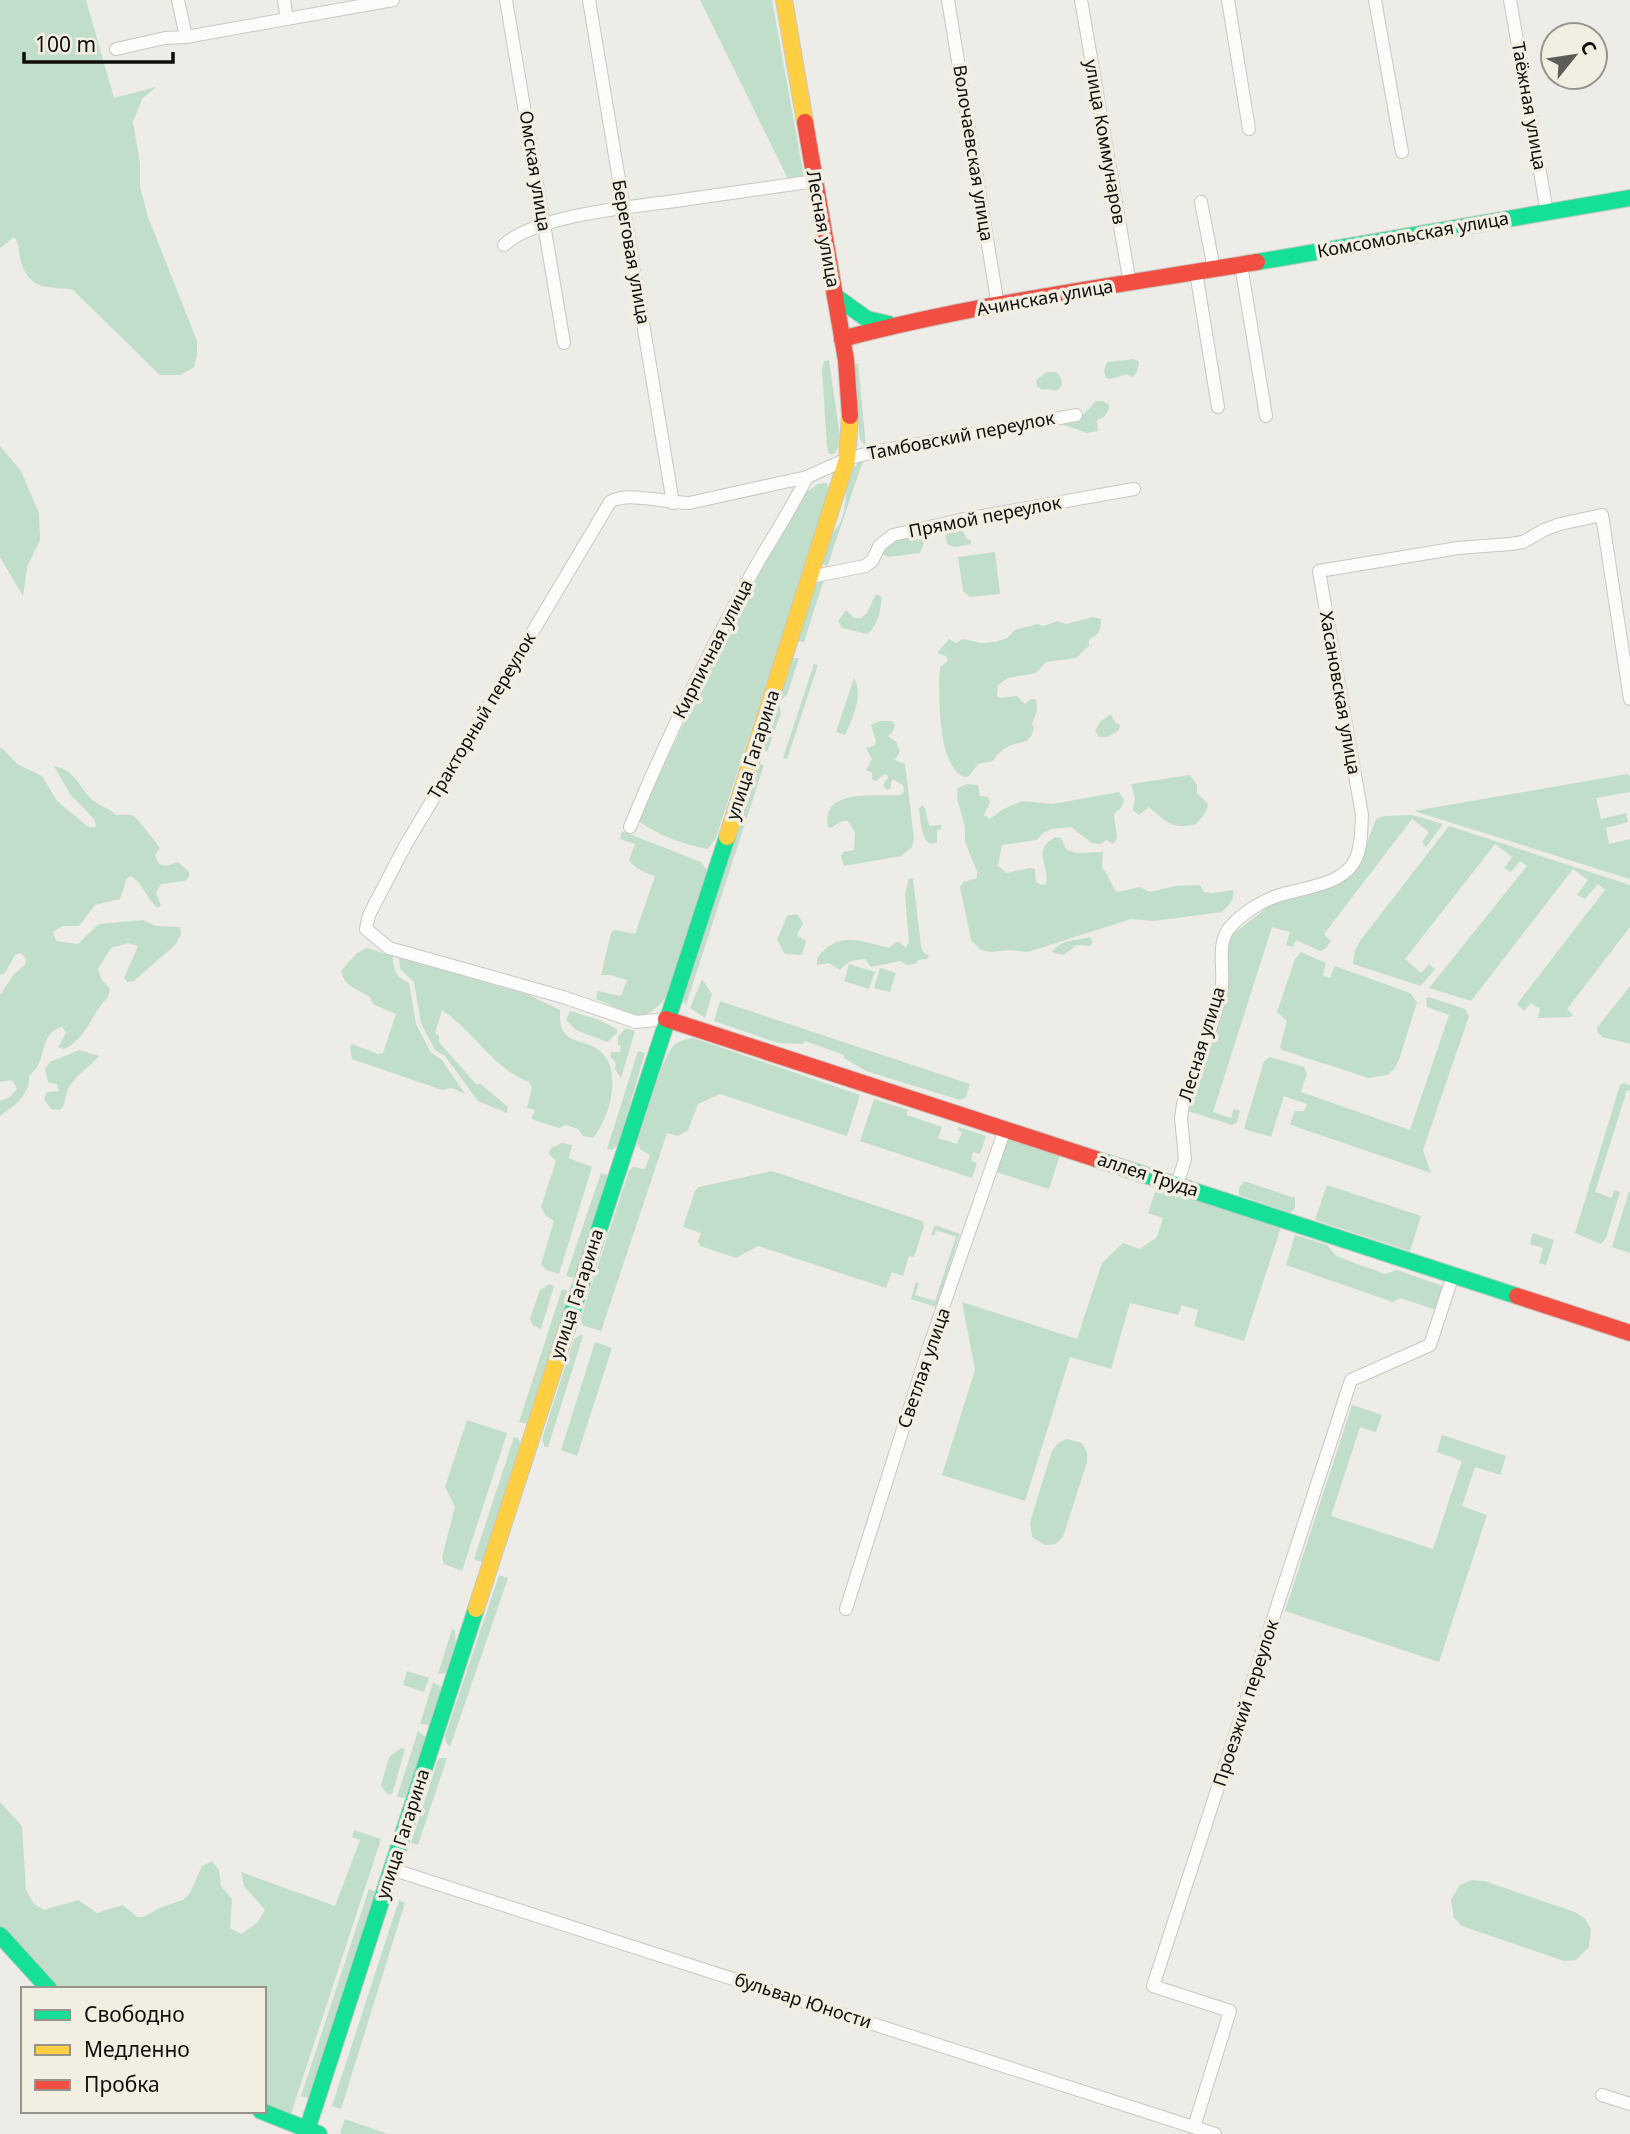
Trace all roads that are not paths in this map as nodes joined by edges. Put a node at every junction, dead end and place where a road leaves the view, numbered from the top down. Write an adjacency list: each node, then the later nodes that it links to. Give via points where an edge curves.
1 (178, 0): 13 (street)
2 (284, 0): 12 (street)
3 (393, 0): 12 (street)
4 (506, 0): 22 (street, Омская улица)
5 (589, 0): 20 (street, Береговая улица)
6 (784, 0): 17 (street, Лесная улица)
7 (948, 0): 29 (street, Волочаевская улица)
8 (1081, 0): 27 (street, улица Коммунаров)
9 (1228, 0): 15 (street)
10 (1375, 0): 16 (street)
11 (1510, 0): 21 (street, Таёжная улица)
12 (287, 19): 13 (street)
13 (186, 37): 14 (street)
14 (116, 49)
15 (1249, 129)
16 (1402, 152)
17 (815, 181): 20 (street); 28 (street, Лесная улица)
18 (1630, 198): 21 (street, Комсомольская улица)
19 (1200, 202): 25 (street)
20 (623, 208): 22 (street); 39 (street, Береговая улица)
21 (1547, 212): 24 (street, Комсомольская улица)
22 (544, 223): 23 (street); 32 (street, Омская улица)
23 (504, 245)
24 (1241, 265): 25 (street, Комсомольская улица); 35 (street)
25 (1214, 269): 26 (street, Комсомольская улица)
26 (1196, 272): 27 (street, Ачинская улица); 33 (street)
27 (1130, 284): 29 (street, Ачинская улица)
28 (835, 296): 30 (street, Ачинская улица, via 867,320); 31 (street, Лесная улица)
29 (998, 306): 30 (street, Ачинская улица)
30 (895, 325): 31 (street, Ачинская улица)
31 (842, 339): 36 (street, Лесная улица, via 850,423)
32 (564, 343)
33 (1218, 407)
34 (1076, 415): 36 (street, Тамбовский переулок)
35 (1266, 416)
36 (847, 459): 37 (street, Тамбовский переулок); 41 (street, улица Гагарина)
37 (807, 477): 39 (street, Тамбовский переулок); 44 (street, Кирпичная улица, via 715,644)
38 (1134, 489): 41 (street, Прямой переулок, via 893,536 880,544 865,566)
39 (673, 503): 40 (street, Тамбовский переулок, via 622,497)
40 (607, 508): 45 (street, Тракторный переулок, via 405,846 366,929 389,948 636,1022)
41 (810, 577): 45 (street, улица Гагарина)
42 (1630, 699): 43 (street, Хасановская улица, via 1602,515 1560,524 1523,542 1319,571)
43 (1362, 816): 47 (street, Лесная улица, via 1356,858 1348,871 1336,880 1270,899 1230,926 1222,948 1221,991 1183,1104 1185,1160)
44 (630, 827)
45 (666, 1019): 46 (street, аллея Труда); 51 (street, улица Гагарина)
46 (1004, 1129): 47 (street, аллея Труда); 50 (street, Светлая улица)
47 (1177, 1185): 48 (street, аллея Труда)
48 (1453, 1275): 49 (street, аллея Труда); 57 (street, Проезжий переулок, via 1430,1345 1351,1380 1153,1986 1230,2011)
49 (1630, 1333)
50 (846, 1609)
51 (391, 1869): 57 (street, бульвар Юности); 58 (street, улица Гагарина)
52 (0, 1935): 53 (street)
53 (48, 1987)
54 (1602, 2095): 55 (street)
55 (1630, 2104)
56 (265, 2113): 58 (street)
57 (1194, 2127): 59 (street, бульвар Юности)
58 (310, 2133)
59 (1215, 2134)

